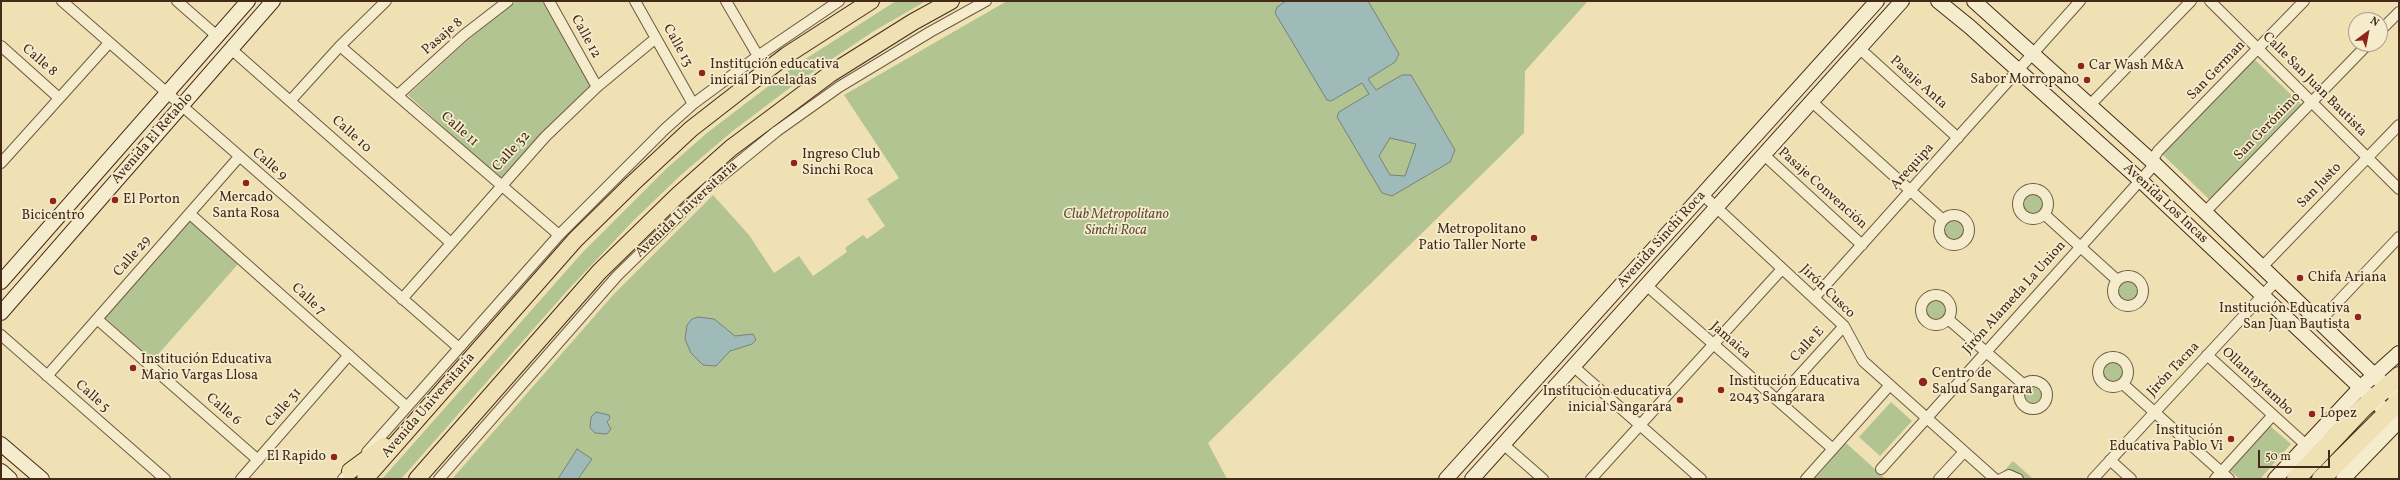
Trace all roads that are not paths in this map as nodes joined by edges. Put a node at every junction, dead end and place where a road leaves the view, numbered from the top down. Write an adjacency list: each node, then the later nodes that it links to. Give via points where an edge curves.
1 (62, 1): 26 (street, Calle 9)
2 (177, 1): 24 (street)
3 (248, 1): 24 (main road, Avenida El Retablo)
4 (273, 1): 30 (main road, Avenida El Retablo)
5 (386, 1): 28 (street)
6 (508, 1): 38 (street, Pasaje 8, via 464,35)
7 (549, 1): 36 (street, Calle 12)
8 (635, 1): 25 (street, Calle 13)
9 (726, 1): 34 (street)
10 (839, 1): 34 (street, Avenida Universitaria)
11 (870, 1): 104 (main road, Avenida Universitaria, via 794,51 691,129 575,240)
12 (951, 1): 112 (main road, Avenida Universitaria, via 830,74 759,126 702,174 599,272)
13 (986, 1): 124 (street, Avenida Universitaria, via 840,87 777,131 706,188 617,276)
14 (1877, 1): 59 (main road, Avenida Sinchi Roca)
15 (1902, 1): 29 (main road, Avenida Sinchi Roca)
16 (1938, 1): 35 (main road, Avenida Los Incas)
17 (1974, 1): 33 (main road, Avenida Los Incas)
18 (2080, 1): 33 (street, Arequipa)
19 (2191, 1): 44 (street)
20 (2210, 1): 31 (street, Calle San Juan Bautista)
21 (2304, 1): 31 (street, San German)
22 (2399, 12): 23 (street)
23 (2388, 23)
24 (217, 36): 37 (main road, Avenida El Retablo)
25 (656, 38): 36 (street, Calle 32); 43 (street, Calle 13)
26 (109, 43): 37 (street, Calle 9); 39 (street)
27 (1, 46): 39 (street, Calle 8)
28 (340, 46): 38 (street, Calle 11); 40 (street)
29 (1859, 48): 41 (main road, Avenida Sinchi Roca); 47 (street, Pasaje Anta)
30 (231, 49): 40 (street, Calle 10); 45 (main road, Avenida El Retablo)
31 (2258, 49): 42 (street, Calle San Juan Bautista); 54 (street, San German, via 2158,151)
32 (2360, 52): 42 (street, San Gerónimo)
33 (2033, 54): 35 (street, Arequipa); 44 (main road, Avenida Los Incas)
34 (758, 56): 43 (street, Avenida Universitaria)
35 (2018, 70): 47 (street, Arequipa); 55 (main road, Avenida Los Incas)
36 (597, 87): 56 (street, Calle 32, via 545,137)
37 (167, 94): 45 (street, Calle 9); 74 (main road, Avenida El Retablo)
38 (398, 96): 56 (street, Calle 11)
39 (59, 98): 49 (street)
40 (291, 100): 67 (street, Calle 10)
41 (1811, 101): 50 (main road, Avenida Sinchi Roca); 58 (street)
42 (2312, 102): 52 (street, Calle San Juan Bautista); 61 (street, San Gerónimo)
43 (694, 104): 65 (street, Avenida Universitaria, via 639,154)
44 (2090, 105): 54 (main road, Avenida Los Incas)
45 (182, 107): 51 (street, Calle 9); 79 (main road, Avenida El Retablo)
46 (2399, 125): 52 (street, San Justo)
47 (1958, 138): 58 (street, Arequipa)
48 (1, 146): 49 (street)
49 (9, 154): 53 (street)
50 (1763, 154): 60 (main road, Avenida Sinchi Roca); 68 (street, Pasaje Convención)
51 (239, 157): 62 (street, Calle 29); 78 (street, Calle 9)
52 (2368, 158): 57 (street, Calle San Juan Bautista); 70 (street, San Justo)
53 (1, 163)
54 (2154, 163): 55 (street, Jirón Alameda La Union); 61 (main road, Avenida Los Incas)
55 (2140, 180): 69 (street, Jirón Alameda La Union); 76 (main road, Avenida Los Incas)
56 (501, 185): 65 (street, Calle 11); 67 (street, Calle 32)
57 (2399, 189)
58 (1911, 191): 64 (street); 68 (street, Arequipa)
59 (1703, 195): 60 (street, Jirón Cusco); 125 (main road, Avenida Sinchi Roca)
60 (1716, 207): 71 (street, Jirón Cusco); 75 (main road, Avenida Sinchi Roca)
61 (2205, 212): 70 (main road, Avenida Los Incas)
62 (190, 214): 80 (street, Calle 29); 89 (street, Calle 7)
63 (2044, 214): 69 (street)
64 (1943, 220)
65 (559, 236): 86 (street, Avenida Universitaria)
66 (2399, 237): 82 (street)
67 (451, 243): 78 (street, Calle 32)
68 (1862, 244): 77 (street, Arequipa)
69 (2080, 247): 72 (street); 87 (street, Jirón Alameda La Union)
70 (2262, 267): 73 (main road, Avenida Los Incas)
71 (1782, 269): 77 (street, Jirón Cusco); 85 (street)
72 (2117, 280)
73 (2276, 280): 76 (street, Jirón Tacna); 82 (main road, Avenida Los Incas)
74 (1, 282)
75 (1646, 285): 85 (street, Jamaica); 91 (main road, Avenida Sinchi Roca)
76 (2262, 296): 90 (street, Jirón Tacna); 96 (main road, Avenida Los Incas)
77 (1814, 298): 83 (street, Jirón Cusco)
78 (402, 299): 86 (street, Calle 9)
79 (1, 313)
80 (97, 319): 92 (street, Calle 29); 110 (street, Calle 6)
81 (1948, 319): 87 (street)
82 (2319, 322): 98 (main road, Avenida Los Incas)
83 (1844, 326): 95 (street, Jirón Cusco, via 1863,361); 97 (street, Calle E)
84 (1, 335): 92 (street, Calle 5)
85 (1713, 344): 97 (street, Jamaica); 103 (street)
86 (459, 348): 99 (street, Avenida Universitaria)
87 (1986, 352): 93 (street); 102 (street, Jirón Alameda La Union)
88 (2399, 353): 98 (main road)
89 (348, 355): 99 (street, Calle 7); 110 (street, Calle 31)
90 (2207, 355): 100 (street, Jirón Tacna); 101 (street, Ollantaytambo)
91 (1573, 366): 103 (street); 106 (main road, Avenida Sinchi Roca)
92 (47, 376): 119 (street, Calle 5)
93 (2023, 384)
94 (2123, 384): 100 (street)
95 (1890, 385): 102 (street, Jirón Cusco); 108 (street)
96 (2367, 394): 98 (highway); 107 (main road); 138 (highway)
97 (1777, 400): 108 (street, Jamaica)
98 (2393, 402): 139 (highway); 140 (main road)
99 (407, 407): 115 (street, Avenida Universitaria)
100 (2155, 412): 111 (street, Jirón Tacna); 116 (street)
101 (2273, 415): 107 (street, Ollantaytambo); 116 (street)
102 (1927, 418): 109 (street, Jirón Cusco); 113 (street, Jirón Alameda La Union)
103 (1640, 425): 128 (street); 129 (street)
104 (410, 428): 115 (main road); 121 (main road, Avenida Universitaria)
105 (1, 444): 118 (main road)
106 (1503, 444): 126 (main road, Avenida Sinchi Roca); 127 (street)
107 (2306, 445): 137 (main road)
108 (1833, 449): 130 (street)
109 (1964, 452): 131 (street); 132 (street, Jirón Cusco)
110 (258, 460): 120 (street, Calle 31)
111 (2110, 460): 135 (street, Jirón Tacna); 136 (street)
112 (432, 462): 122 (main road, Avenida Universitaria); 123 (main road)
113 (1881, 469)
114 (1, 471): 117 (main road)
115 (346, 475)
116 (2222, 477)
117 (10, 479)
118 (42, 479)
119 (165, 479)
120 (240, 479)
121 (365, 479)
122 (417, 479)
123 (425, 479)
124 (439, 479)
125 (1446, 479)
126 (1472, 479)
127 (1543, 479)
128 (1591, 479)
129 (1701, 479)
130 (1806, 479)
131 (1939, 479)
132 (1995, 479)
133 (2001, 479): 134 (street, via 2009,475)
134 (2018, 479)
135 (2093, 479)
136 (2131, 479)
137 (2275, 479)
138 (2296, 479)
139 (2321, 479)
140 (2343, 479)

